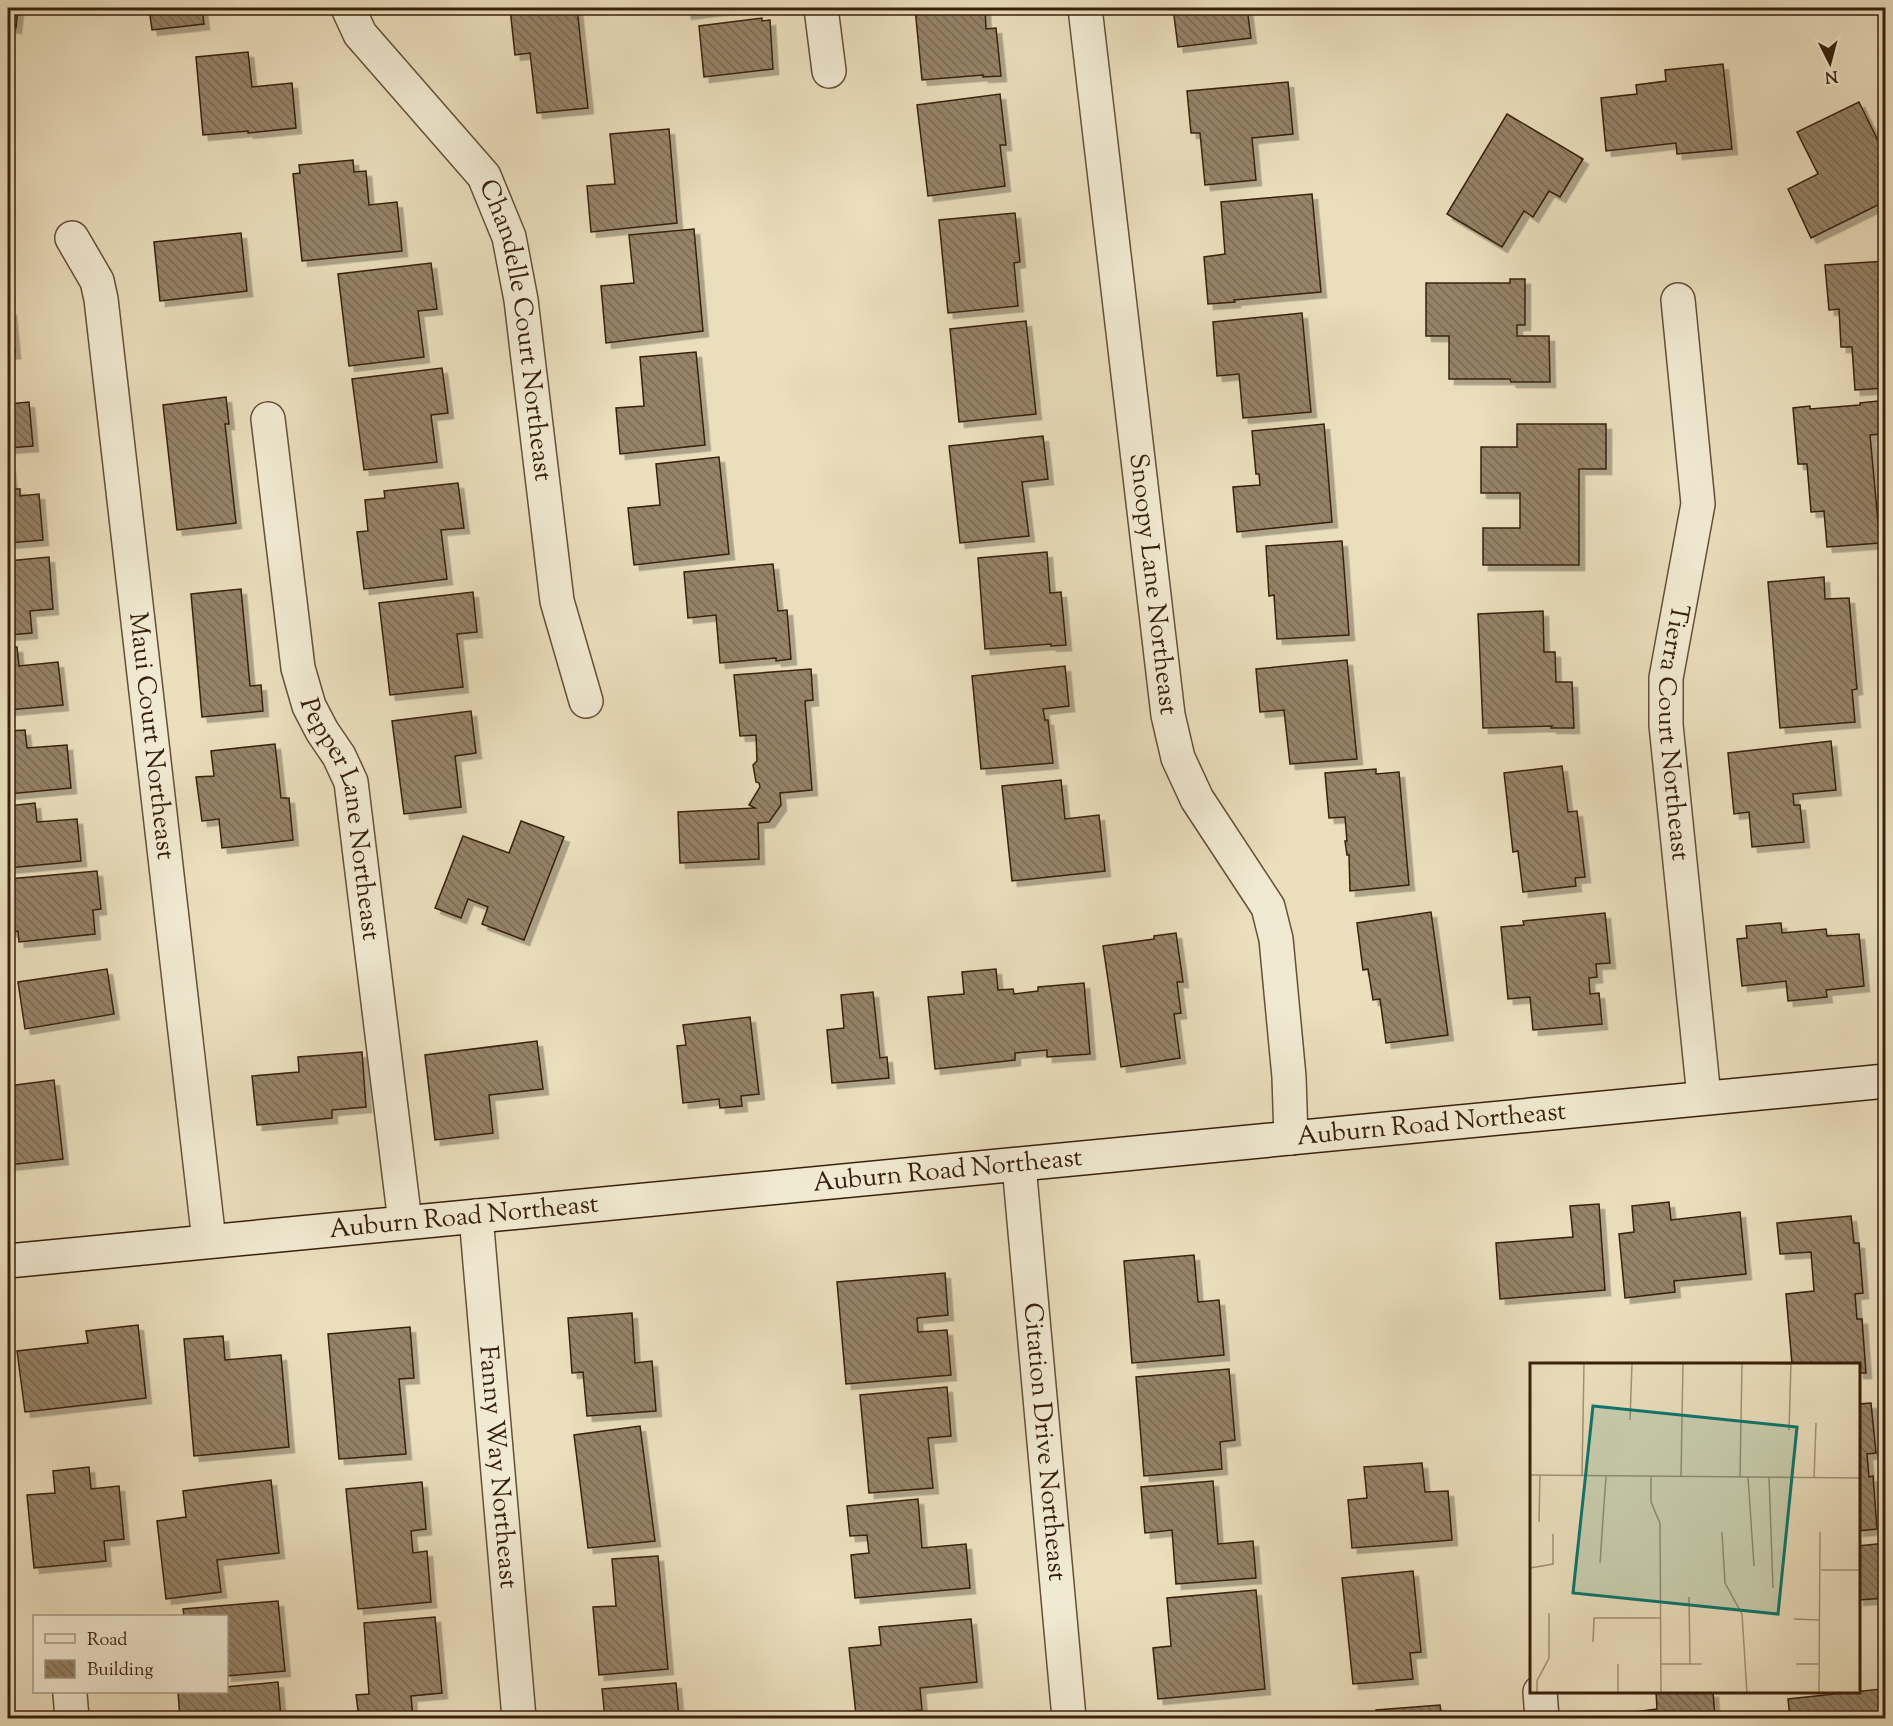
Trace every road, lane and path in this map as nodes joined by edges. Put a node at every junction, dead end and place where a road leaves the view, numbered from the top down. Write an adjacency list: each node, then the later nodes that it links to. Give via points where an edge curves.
1 (348, 8): 8 (street, Chandelle Court Northeast, via 360,34 484,176 509,237 521,300 557,601)
2 (821, 8): 4 (street)
3 (1085, 8): 11 (street, Snoopy Lane Northeast, via 1168,715 1178,758 1197,799 1268,907 1277,951)
4 (829, 71)
5 (72, 238): 15 (street, Maui Court Northeast, via 97,282 101,299)
6 (1678, 300): 10 (street, Tierra Court Northeast, via 1698,504 1666,678 1666,725)
7 (268, 419): 14 (street, Pepper Lane Northeast, via 298,668 309,706 351,782)
8 (586, 701)
9 (1886, 1081): 10 (street, Auburn Road Northeast)
10 (1704, 1097): 11 (street, Auburn Road Northeast)
11 (1291, 1138): 12 (street, Auburn Road Northeast)
12 (1019, 1165): 13 (street, Auburn Road Northeast); 19 (street, Citation Drive Northeast)
13 (476, 1216): 14 (street, Auburn Road Northeast); 18 (street, Fanny Way Northeast)
14 (405, 1222): 15 (street, Auburn Road Northeast)
15 (209, 1241): 16 (street, Auburn Road Northeast)
16 (8, 1261)
17 (1540, 1693): 20 (street)
18 (519, 1719)
19 (1068, 1719)
20 (1542, 1719)

